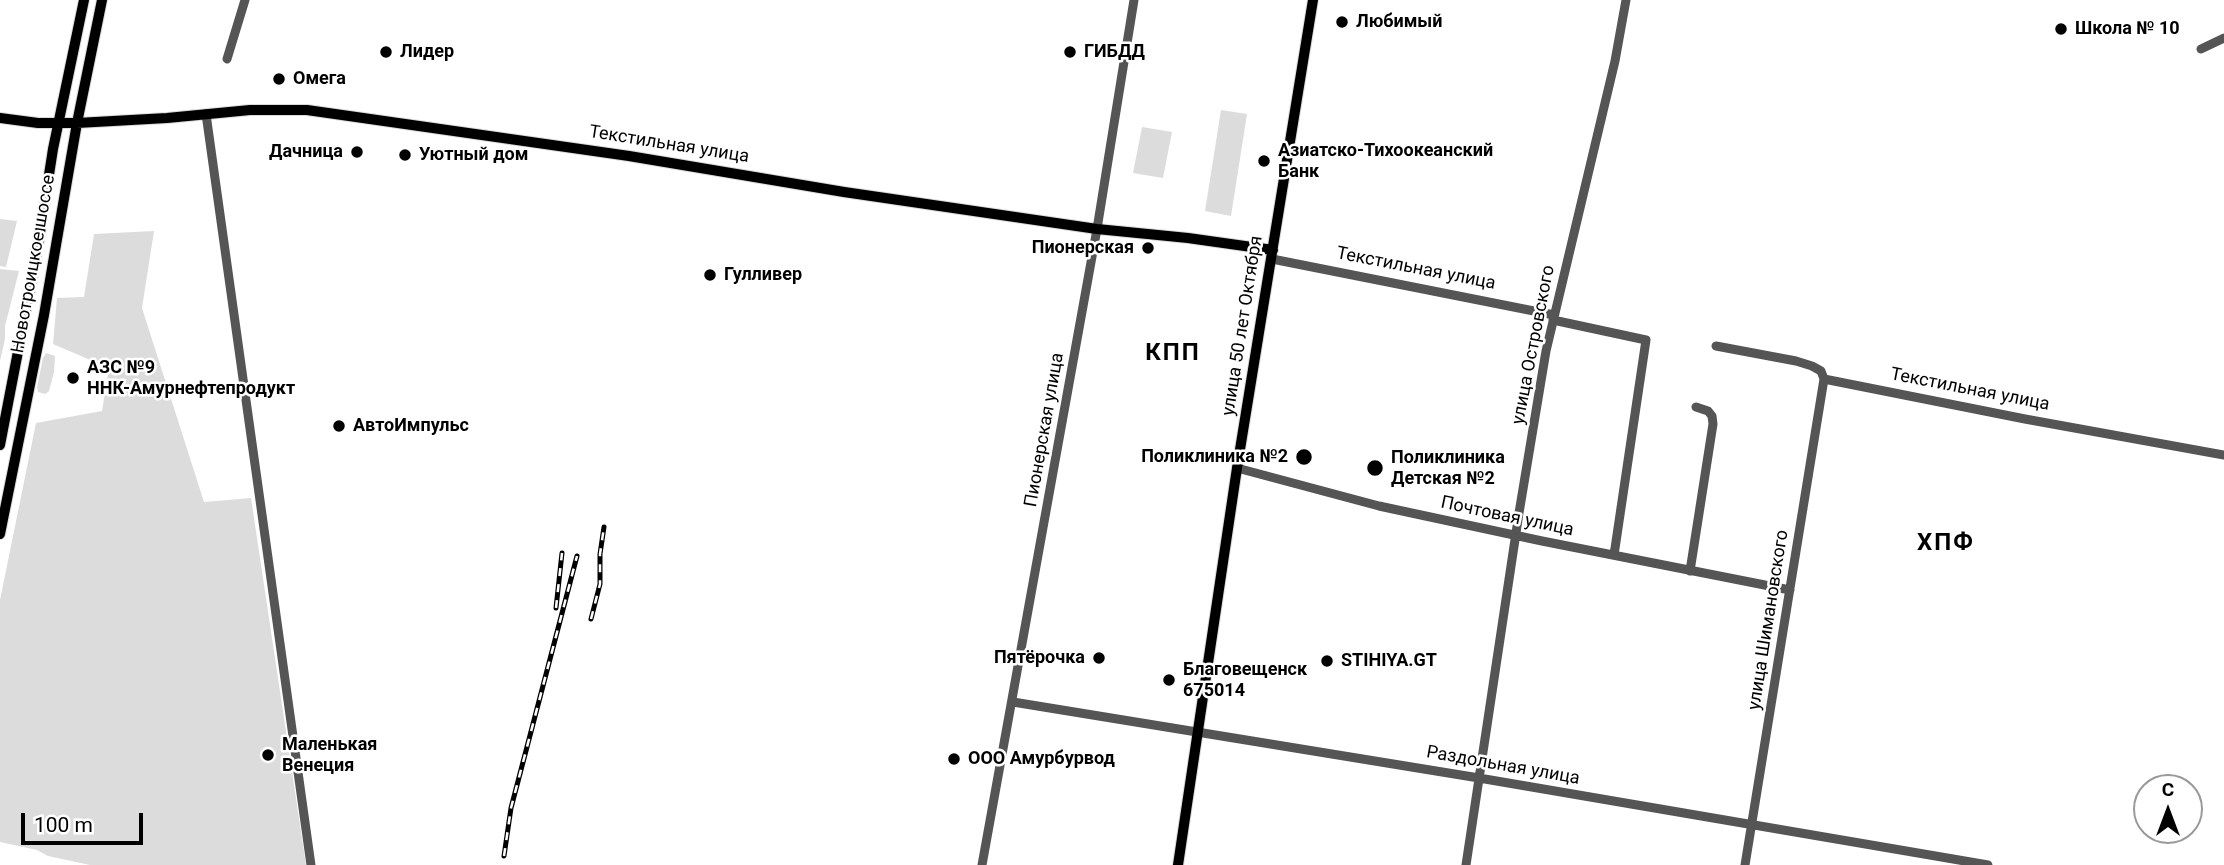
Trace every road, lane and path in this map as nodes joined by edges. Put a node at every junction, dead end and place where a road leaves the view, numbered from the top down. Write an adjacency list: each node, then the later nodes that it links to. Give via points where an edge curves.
1 (84, 0): 13 (main road, Новотроицкое шоссе)
2 (103, 0): 12 (main road, Новотроицкое шоссе)
3 (245, 0): 9 (street)
4 (1134, 0): 14 (street, Пионерская улица)
5 (1313, 0): 15 (main road, улица 50 лет Октября)
6 (1626, 0): 16 (street, улица Островского)
7 (2224, 38): 8 (street)
8 (2201, 49)
9 (228, 59)
10 (206, 114): 12 (main road, Текстильная улица); 14 (main road, Текстильная улица, via 272,109 318,112); 32 (street)
11 (0, 118): 13 (main road, Текстильная улица)
12 (77, 123): 13 (main road, Текстильная улица); 23 (main road, Новотроицкое шоссе)
13 (58, 124): 20 (main road, Новотроицкое шоссе)
14 (1097, 229): 15 (main road, Текстильная улица, via 1188,238); 28 (street, Пионерская улица)
15 (1272, 254): 16 (street, Текстильная улица); 22 (main road, улица 50 лет Октября)
16 (1553, 317): 24 (street, улица Островского); 25 (street, Текстильная улица, via 1646,340)
17 (1716, 346): 18 (street, Текстильная улица, via 1796,360 1821,371)
18 (1824, 379): 21 (street, Текстильная улица); 27 (street, улица Шимановского)
19 (1696, 407): 26 (street, via 1708,411 1713,425)
20 (0, 445)
21 (2224, 456)
22 (1237, 468): 24 (street, Почтовая улица, via 1379,506); 29 (main road, улица 50 лет Октября)
23 (0, 534)
24 (1516, 535): 25 (street, Почтовая улица); 30 (street, улица Островского)
25 (1614, 555): 26 (street, Почтовая улица)
26 (1690, 571): 27 (street, Почтовая улица)
27 (1790, 590): 31 (street, улица Шимановского)
28 (1013, 702): 29 (street, Раздольная улица); 33 (street, Пионерская улица)
29 (1197, 732): 30 (street, Раздольная улица); 34 (main road, улица 50 лет Октября)
30 (1479, 778): 31 (street, Раздольная улица); 35 (street, улица Островского)
31 (1752, 825): 36 (street, улица Шимановского); 37 (street, Раздольная улица)
32 (311, 865)
33 (982, 865)
34 (1178, 865)
35 (1466, 865)
36 (1745, 865)
37 (1982, 865): 38 (street, Раздольная улица)
38 (1988, 865)

